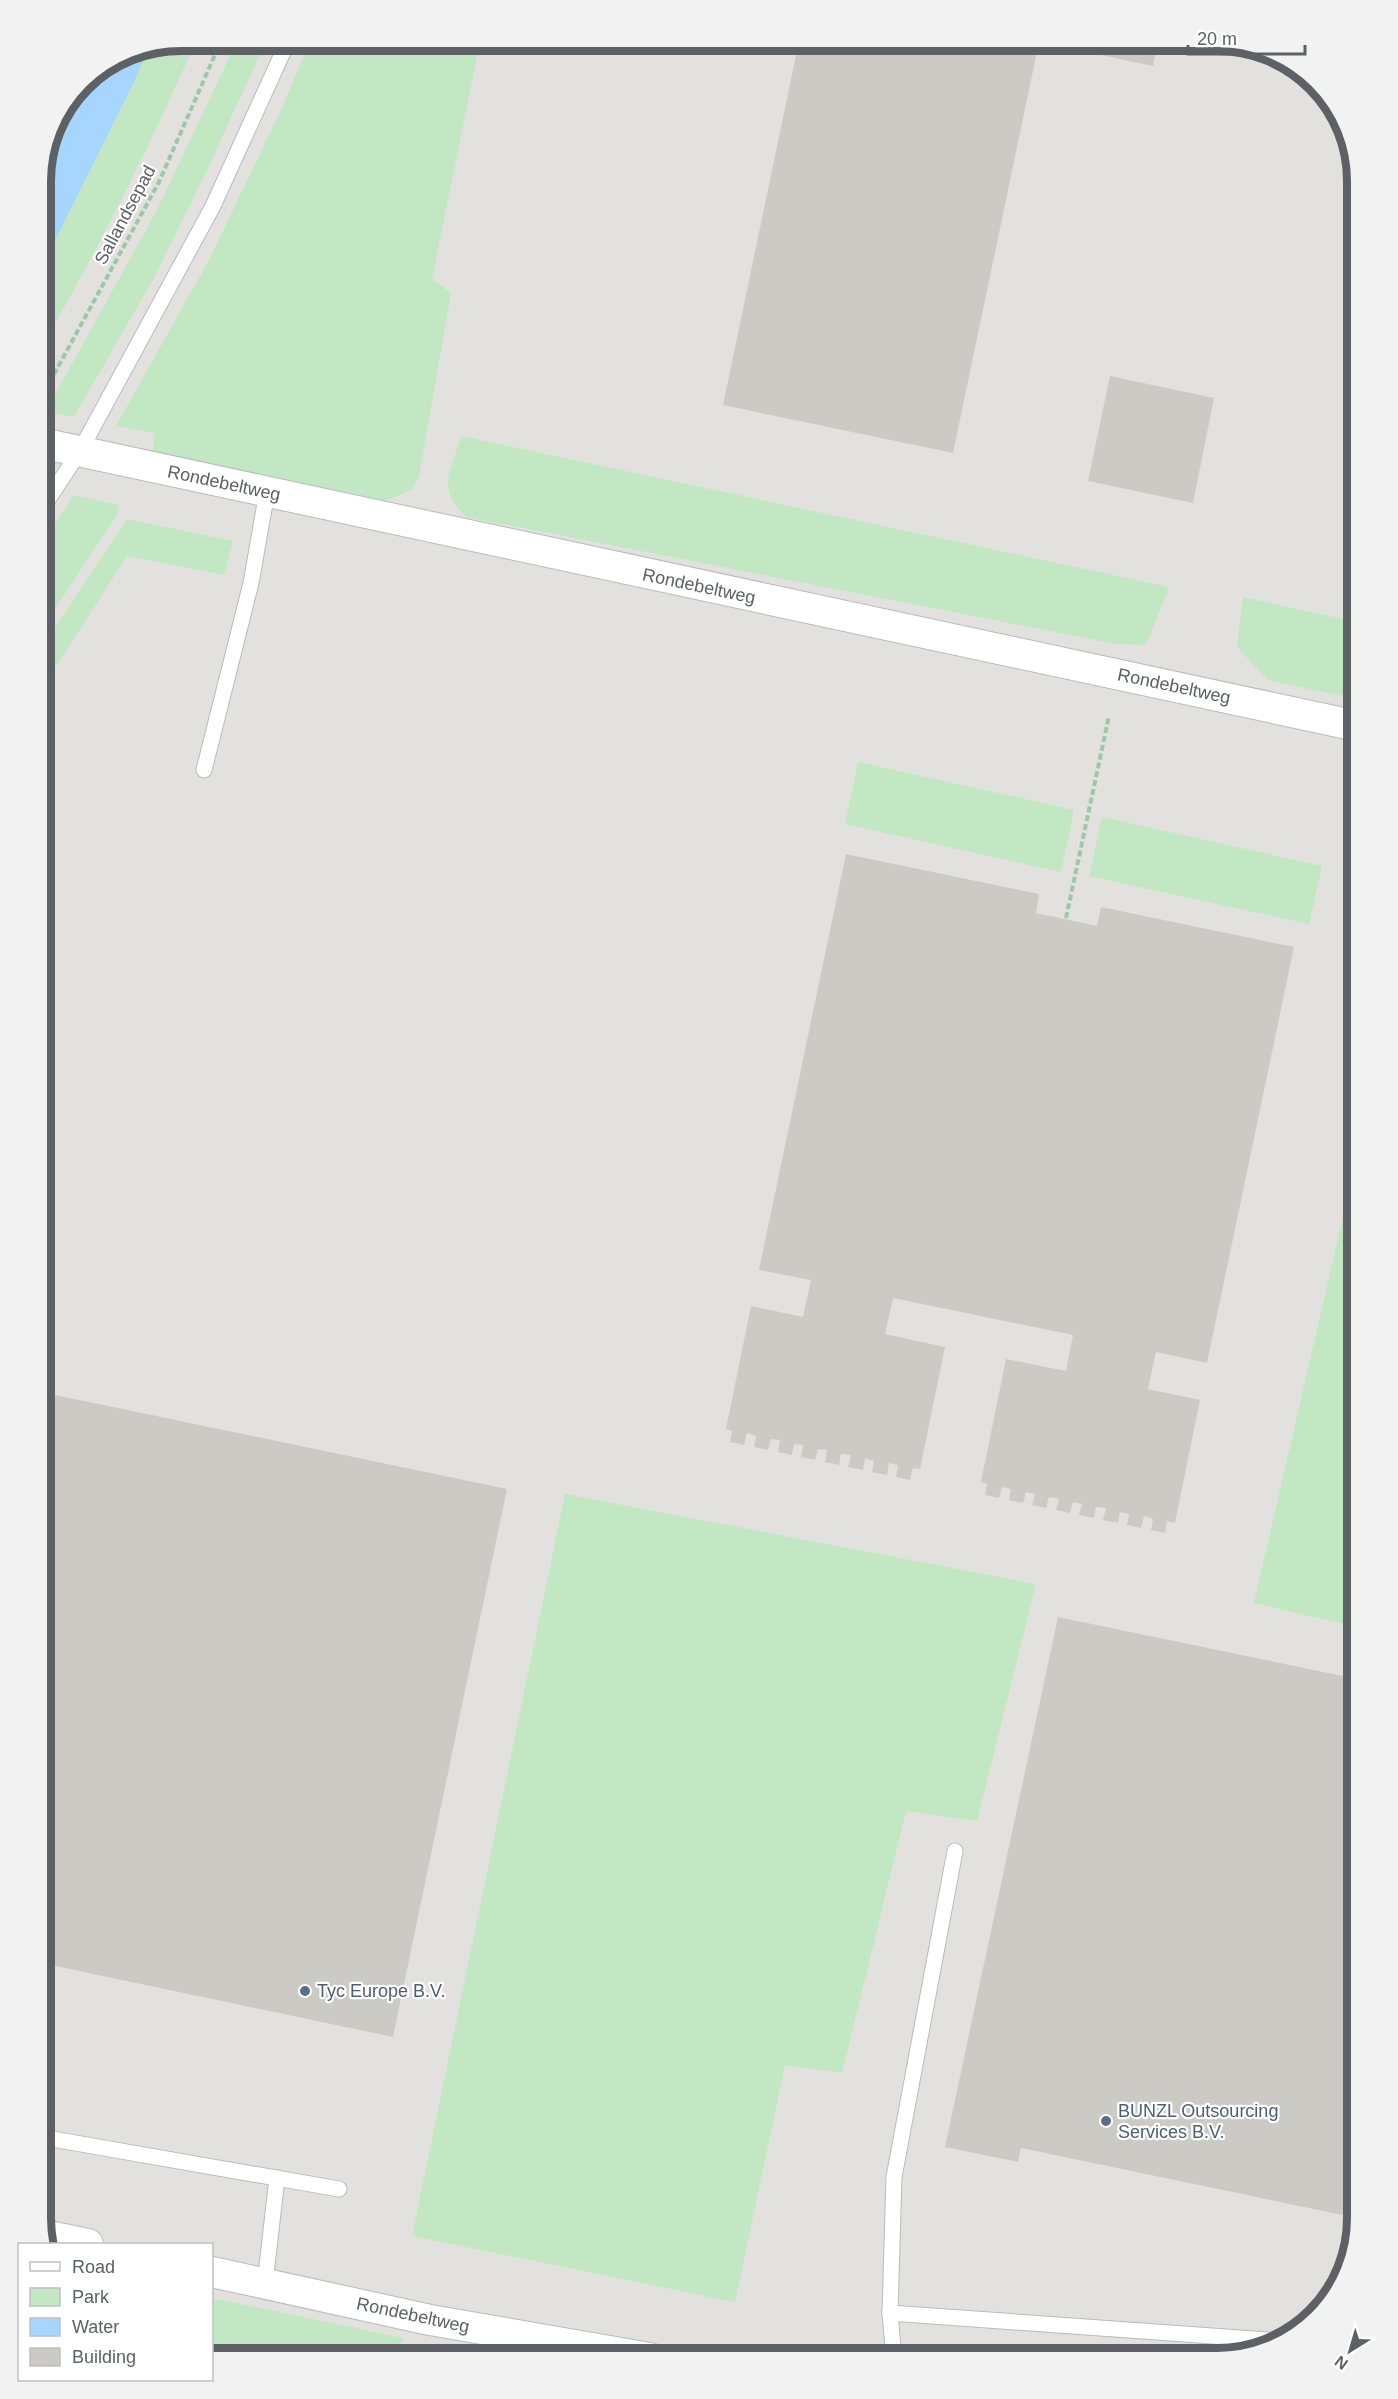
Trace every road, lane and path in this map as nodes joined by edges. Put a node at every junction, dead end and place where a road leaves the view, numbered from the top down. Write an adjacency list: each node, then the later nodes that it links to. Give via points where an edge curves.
1 (216, 51): 3 (path, Sallandsepad, via 159,182)
2 (283, 51): 5 (lane, via 213,206)
3 (51, 380)
4 (51, 446): 5 (street, Rondebeltweg)
5 (80, 451): 6 (street, Rondebeltweg); 7 (lane)
6 (267, 492): 9 (street, Rondebeltweg); 10 (lane, via 251,583)
7 (51, 495)
8 (1109, 716): 11 (path)
9 (1347, 724)
10 (204, 770)
11 (1066, 918)
12 (955, 1851): 20 (lane, via 894,2177)
13 (51, 2139): 14 (lane)
14 (278, 2178): 15 (lane); 19 (lane)
15 (339, 2189)
16 (52, 2237): 17 (street)
17 (83, 2243)
18 (213, 2272): 19 (street, Rondebeltweg)
19 (265, 2283): 22 (street, Rondebeltweg, via 430,2320)
20 (890, 2313): 21 (lane); 23 (lane)
21 (1263, 2340)
22 (592, 2348)
23 (893, 2348)

